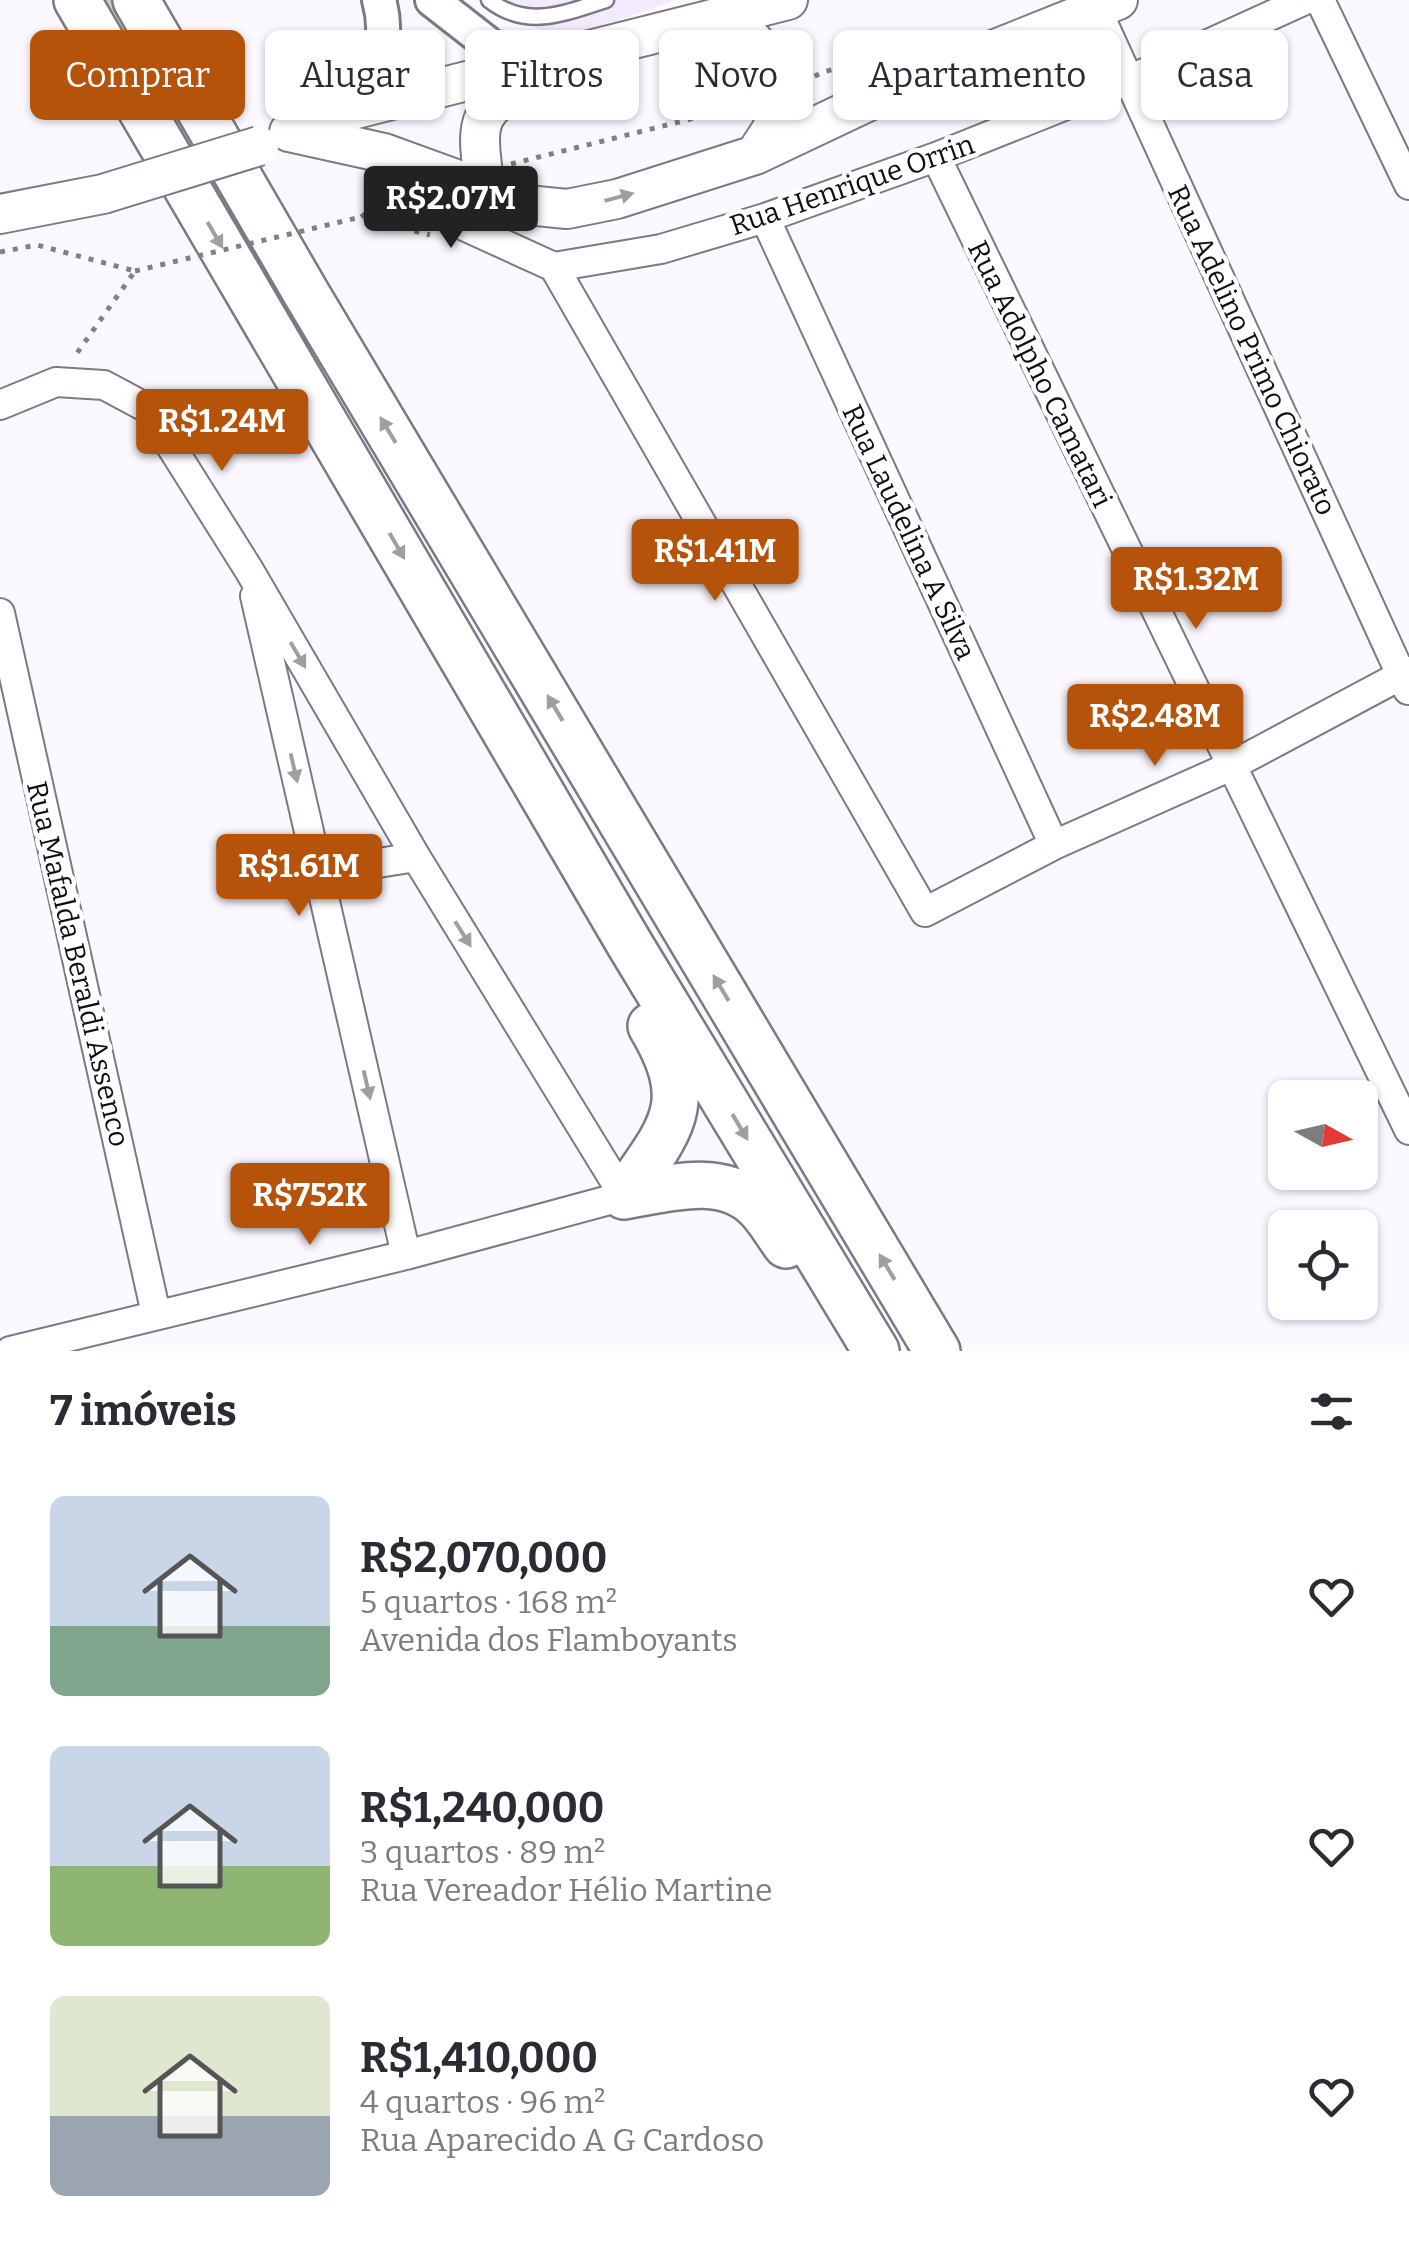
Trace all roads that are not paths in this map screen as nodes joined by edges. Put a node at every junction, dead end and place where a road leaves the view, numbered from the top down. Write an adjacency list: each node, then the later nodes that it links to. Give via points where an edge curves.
1 (78, 0): 30 (highway, one-way to 30)
2 (136, 0): 43 (highway, one-way to 2)
3 (379, 0): 12 (street)
4 (432, 0): 13 (street)
5 (489, 0): 6 (lane, via 513,16 552,18)
6 (606, 0)
7 (788, 0): 11 (main road)
8 (1304, 0): 15 (street, Rua Henrique Orrin)
9 (1320, 0): 23 (street)
10 (1107, 4): 15 (street, Rua Adelino Primo Chiorato); 19 (main road, via 888,92)
11 (712, 19): 14 (main road); 19 (main road, via 749,36 769,58 776,96 772,129)
12 (383, 30)
13 (470, 30)
14 (639, 37)
15 (1128, 80): 20 (street, Rua Henrique Orrin); 31 (street, Rua Adelino Primo Chiorato)
16 (324, 120): 18 (main road)
17 (481, 120): 22 (main road)
18 (274, 139): 21 (main road, via 354,145); 24 (main road, bridge, via 103,194)
19 (755, 155): 22 (main road, one-way to 19, via 527,204 566,208)
20 (936, 157): 25 (street, Rua Henrique Orrin); 32 (street, Rua Adolpho Camatari)
21 (409, 172): 22 (main road); 26 (street, via 464,226)
22 (484, 182)
23 (1409, 186)
24 (0, 214)
25 (765, 218): 26 (street, Rua Henrique Orrin, via 661,249); 33 (street, Rua Laudelina A Silva)
26 (554, 267): 33 (street, via 925,912)
27 (0, 405): 28 (street, via 56,382 104,384 146,408)
28 (249, 570): 34 (street, one-way to 34); 35 (street, one-way to 35)
29 (0, 613): 39 (street, Rua Mafalda Beraldi Assenco)
30 (444, 625): 37 (highway, via 540,840 675,1074 668,1132); 42 (highway, one-way to 42)
31 (1406, 679): 32 (street)
32 (1229, 768): 33 (street); 36 (street, Rua Adolpho Camatari)
33 (1054, 845)
34 (416, 858): 35 (street, via 353,867); 37 (street, one-way to 37)
35 (323, 892): 38 (street, one-way to 38)
36 (1409, 1130)
37 (624, 1196): 38 (street); 41 (highway, via 702,1184 739,1193 758,1207)
38 (406, 1255): 39 (street)
39 (156, 1314): 40 (street)
40 (10, 1351)
41 (867, 1351)
42 (876, 1351)
43 (937, 1351)

